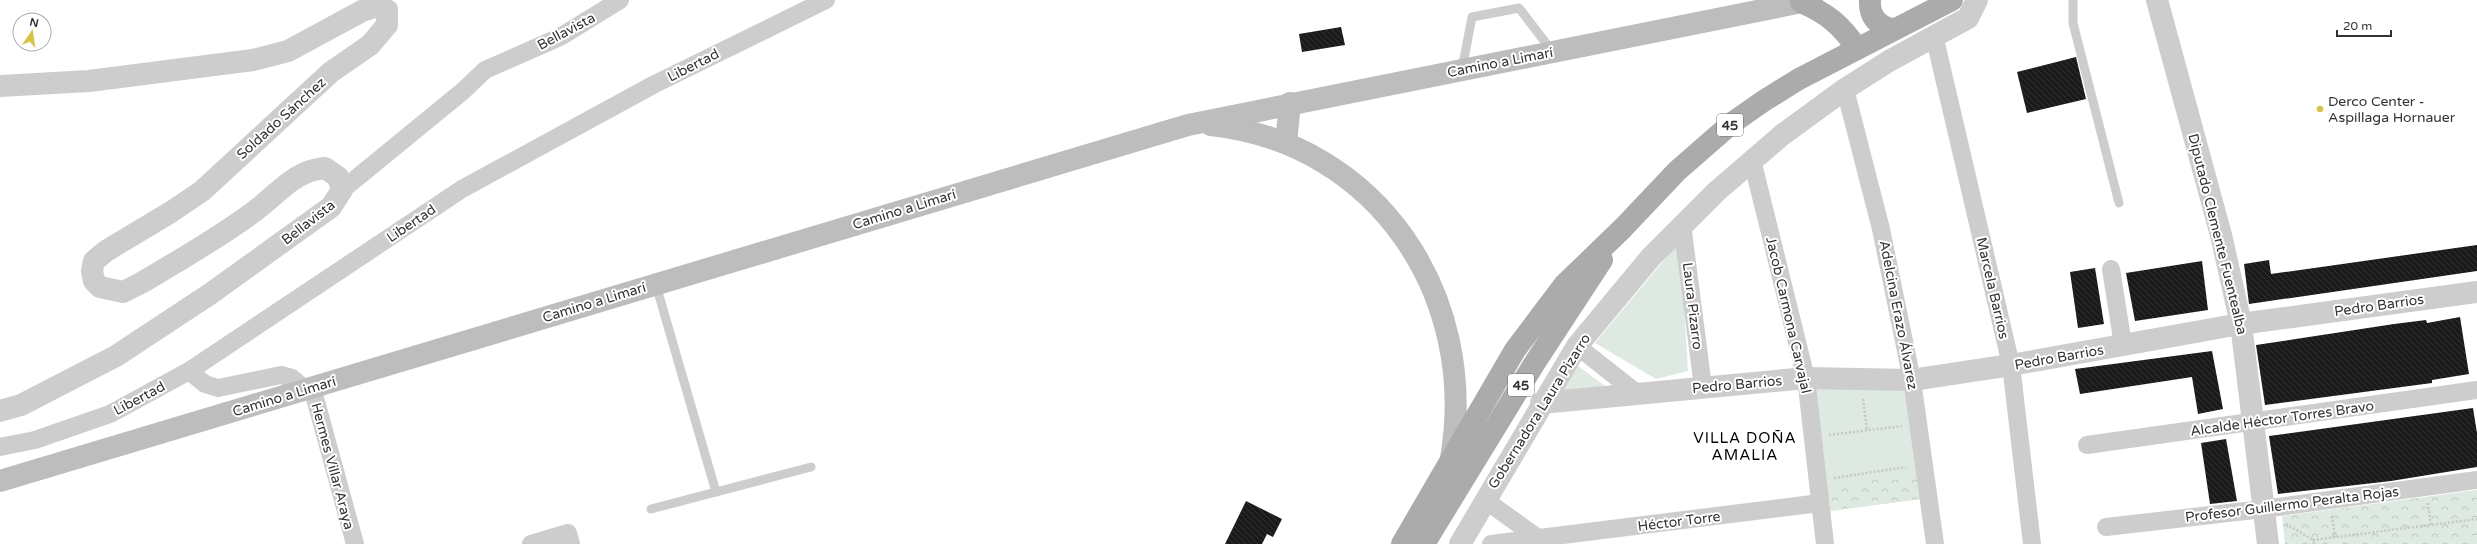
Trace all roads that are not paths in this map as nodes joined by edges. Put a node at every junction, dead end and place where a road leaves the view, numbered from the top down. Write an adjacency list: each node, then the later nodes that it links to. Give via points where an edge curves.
1 (620, 0): 20 (street, Bellavista, via 560,37 485,70)
2 (826, 0): 31 (street, Libertad, via 653,85 462,189)
3 (1870, 0): 9 (main road, via 1870,12 1876,22)
4 (1952, 0): 9 (main road, Gobernadora Laura Pizarro / 45)
5 (1977, 0): 10 (street, Gobernadora Laura Pizarro, via 1968,18)
6 (2073, 0): 21 (lane, via 2074,23)
7 (2157, 0): 27 (street, Diputado Clemente Fuentealba, via 2221,235)
8 (1806, 1): 11 (main road, via 1834,20); 12 (main road, Camino a Limarí)
9 (1892, 29): 11 (main road, Gobernadora Laura Pizarro / 45)
10 (1934, 35): 15 (street, Gobernadora Laura Pizarro); 30 (street, Marcela Barrios)
11 (1857, 49): 23 (main road, Gobernadora Laura Pizarro / 45, via 1799,79 1732,124 1677,170)
12 (1552, 51): 13 (main road, Camino a Limarí); 13 (lane, via 1520,8 1472,17)
13 (1462, 69): 16 (main road, Camino a Limarí)
14 (0, 86): 20 (street, Soldado Sánchez, via 89,81 253,60 288,51 362,11 377,6 387,10 387,25 370,45 332,72 202,191 94,261 94,281 104,289 123,292 141,283 253,213 295,177 310,170 325,168 331,171 338,177)
15 (1845, 90): 19 (street, Gobernadora Laura Pizarro); 33 (street, Adelcina Erazo Álvarez, via 1881,229)
16 (1290, 103): 17 (main road, Camino a Limarí); 18 (main road)
17 (1188, 125): 18 (main road, Camino a Limarí, via 1235,128); 25 (main road, Camino a Limarí)
18 (1286, 143): 43 (main road, Camino a Limarí, via 1318,159 1359,188 1398,229 1428,277 1439,302 1454,356 1457,412)
19 (1752, 160): 22 (street, Gobernadora Laura Pizarro); 32 (street, Jacob Carmona Carvajal)
20 (342, 190): 39 (street, Bellavista, via 331,207 210,294 116,356 21,404)
21 (2120, 203)
22 (1682, 224): 29 (street, Gobernadora Laura Pizarro, via 1625,286); 34 (street, Laura Pizarro)
23 (1623, 228): 43 (main road, Gobernadora Laura Pizarro / 45, via 1564,285 1516,350); 59 (main road, Gobernadora Laura Pizarro / 45, via 1534,364)
24 (2111, 269): 28 (street)
25 (656, 284): 35 (main road, Camino a Limarí); 47 (lane)
26 (2477, 292): 27 (street, Pedro Barrios)
27 (2241, 324): 28 (street, Pedro Barrios); 40 (street, Diputado Clemente Fuentealba)
28 (2123, 345): 30 (street, Pedro Barrios)
29 (1577, 346): 37 (street); 38 (street, Gobernadora Laura Pizarro)
30 (2012, 365): 33 (street, Pedro Barrios); 64 (street, Marcela Barrios)
31 (189, 371): 35 (street, via 205,384 218,388 281,375); 42 (street, Libertad, via 110,414 35,440)
32 (1806, 378): 33 (street, Pedro Barrios); 34 (street, Pedro Barrios); 49 (street, Jacob Carmona Carvajal)
33 (1912, 380): 63 (street, Adelcina Erazo Álvarez)
34 (1703, 387): 37 (street, Pedro Barrios)
35 (309, 388): 46 (main road, Camino a Limarí); 55 (street, Hermes Villar Araya)
36 (2477, 390): 40 (street, Alcalde Héctor Torres Bravo)
37 (1638, 394): 38 (street, Pedro Barrios)
38 (1541, 403): 48 (street, Gobernadora Laura Pizarro)
39 (0, 411)
40 (2253, 422): 41 (street, Alcalde Héctor Torres Bravo); 51 (street, Diputado Clemente Fuentealba)
41 (2087, 445)
42 (0, 447)
43 (1451, 458): 57 (main road, Gobernadora Laura Pizarro / 45); 58 (main road)
44 (811, 467): 47 (lane)
45 (2477, 480): 51 (street, Profesor Guillermo Peralta Rojas)
46 (0, 481)
47 (716, 492): 50 (lane)
48 (1485, 500): 53 (street); 60 (street, Gobernadora Laura Pizarro)
49 (1820, 503): 53 (street, Héctor Torre); 62 (street, Jacob Carmona Carvajal)
50 (651, 509)
51 (2263, 509): 52 (street, Profesor Guillermo Peralta Rojas); 65 (street, Diputado Clemente Fuentealba)
52 (2106, 527)
53 (1538, 538): 61 (street, Héctor Torre)
54 (570, 539): 56 (street)
55 (355, 544)
56 (531, 544)
57 (1402, 544)
58 (1421, 544)
59 (1424, 544)
60 (1460, 544)
61 (1491, 544)
62 (1825, 544)
63 (1935, 544)
64 (2032, 544)
65 (2268, 544)

